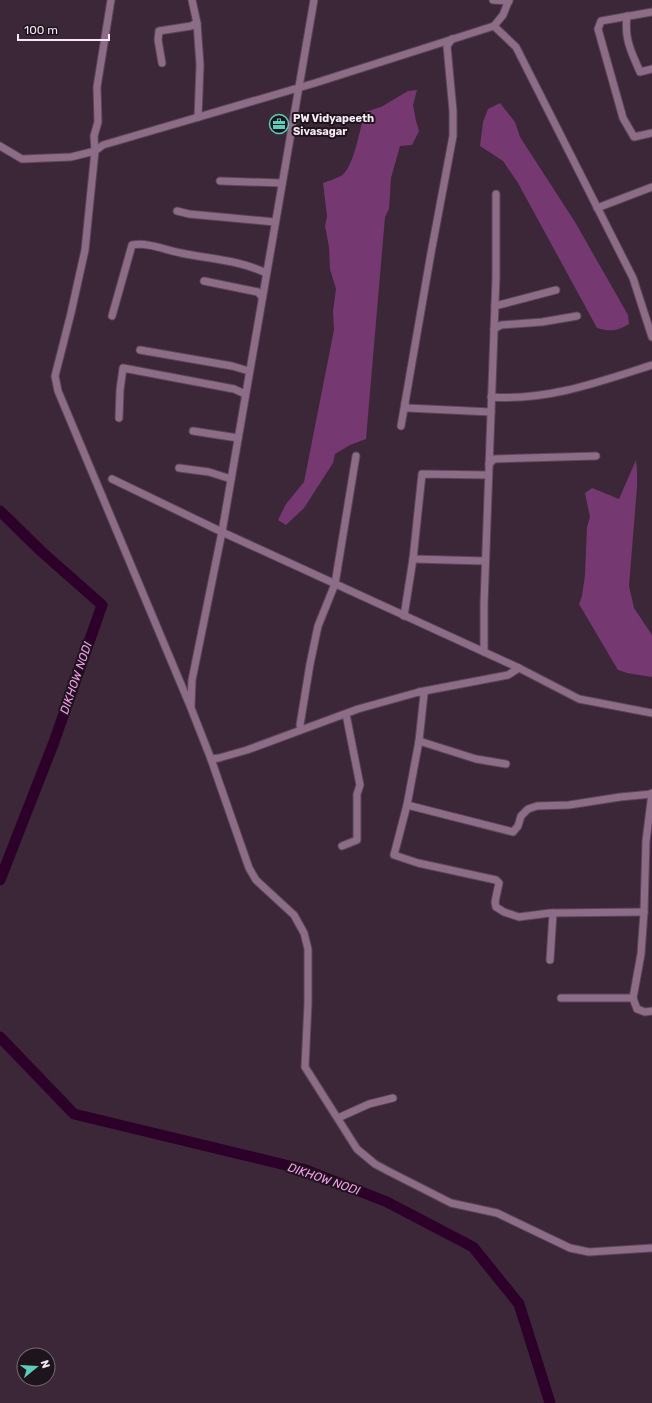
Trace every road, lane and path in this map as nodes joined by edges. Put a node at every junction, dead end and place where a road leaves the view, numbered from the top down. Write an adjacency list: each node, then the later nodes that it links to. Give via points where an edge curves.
1 (111, 0): 17 (street, via 97,87 98,122 94,136)
2 (192, 0): 8 (street)
3 (314, 0): 13 (street)
4 (493, 0): 5 (street)
5 (509, 1): 9 (street, via 503,15)
6 (652, 12): 7 (street)
7 (627, 16): 12 (street, via 625,31 640,72); 15 (street, via 601,21 598,29 624,118 634,137)
8 (197, 23): 11 (street, via 159,31); 14 (street, via 200,64)
9 (494, 26): 10 (street); 22 (street, via 516,47)
10 (452, 39): 13 (street); 39 (street, via 447,46 453,136)
11 (162, 63)
12 (652, 69)
13 (299, 87): 14 (street); 19 (street)
14 (198, 117): 17 (street, via 103,145)
15 (652, 133)
16 (0, 146): 17 (street, via 22,159 71,157)
17 (95, 151): 60 (street, via 85,250 55,376 58,391)
18 (220, 181): 19 (street)
19 (282, 184): 24 (street)
20 (652, 187): 22 (street)
21 (496, 194): 29 (street)
22 (597, 208): 33 (street, via 633,278)
23 (178, 211): 24 (street)
24 (275, 222): 25 (street)
25 (266, 272): 28 (street); 30 (street, via 254,267 141,243 132,245)
26 (204, 281): 28 (street, via 258,292)
27 (556, 290): 29 (street)
28 (262, 297): 36 (street)
29 (495, 306): 32 (street)
30 (112, 316)
31 (577, 316): 32 (street, via 501,325)
32 (494, 329): 38 (street)
33 (652, 337)
34 (140, 350): 36 (street)
35 (652, 365): 38 (street, via 558,393 525,397)
36 (249, 371): 37 (street)
37 (245, 394): 41 (street, via 234,389 123,368); 44 (street)
38 (491, 397): 40 (street)
39 (405, 404): 40 (street, via 407,408); 42 (street)
40 (491, 412): 47 (street)
41 (119, 418)
42 (401, 426)
43 (193, 431): 44 (street)
44 (238, 438): 51 (street)
45 (356, 456): 55 (street)
46 (596, 456): 47 (street, via 494,459)
47 (489, 464): 49 (street)
48 (179, 468): 51 (street, via 209,472)
49 (488, 475): 53 (street, via 422,474); 54 (street)
50 (112, 479): 52 (street)
51 (230, 479): 52 (street)
52 (222, 532): 55 (street); 60 (street, via 192,680)
53 (413, 558): 54 (street); 56 (street)
54 (486, 561): 57 (street)
55 (335, 584): 56 (street); 63 (street, via 318,626)
56 (404, 616): 57 (street)
57 (484, 652): 58 (street)
58 (519, 668): 59 (street, via 508,675); 61 (street, via 579,699)
59 (419, 692): 62 (street); 64 (street, via 424,694)
60 (191, 708): 65 (street)
61 (652, 713)
62 (346, 714): 63 (street); 69 (street, via 360,785 357,794 357,840)
63 (301, 729): 65 (street, via 247,750)
64 (419, 741): 66 (street); 68 (street)
65 (211, 759): 77 (street, via 249,868 256,880 294,915 304,933 308,949 305,1067)
66 (506, 764)
67 (652, 793): 68 (street, via 569,805 537,806 528,809 521,816 514,832); 70 (street, via 646,840)
68 (407, 805): 71 (street, via 394,855 418,863 496,880 499,886 496,907 516,916)
69 (342, 846)
70 (644, 912): 71 (street); 74 (street, via 641,954)
71 (553, 913): 72 (street)
72 (550, 960)
73 (561, 998): 74 (street)
74 (633, 998): 75 (street, via 637,1009)
75 (652, 1011)
76 (393, 1098): 77 (street, via 369,1104)
77 (338, 1118): 78 (street, via 357,1149 375,1164 451,1203 497,1213 570,1248 589,1252)
78 (652, 1248)

